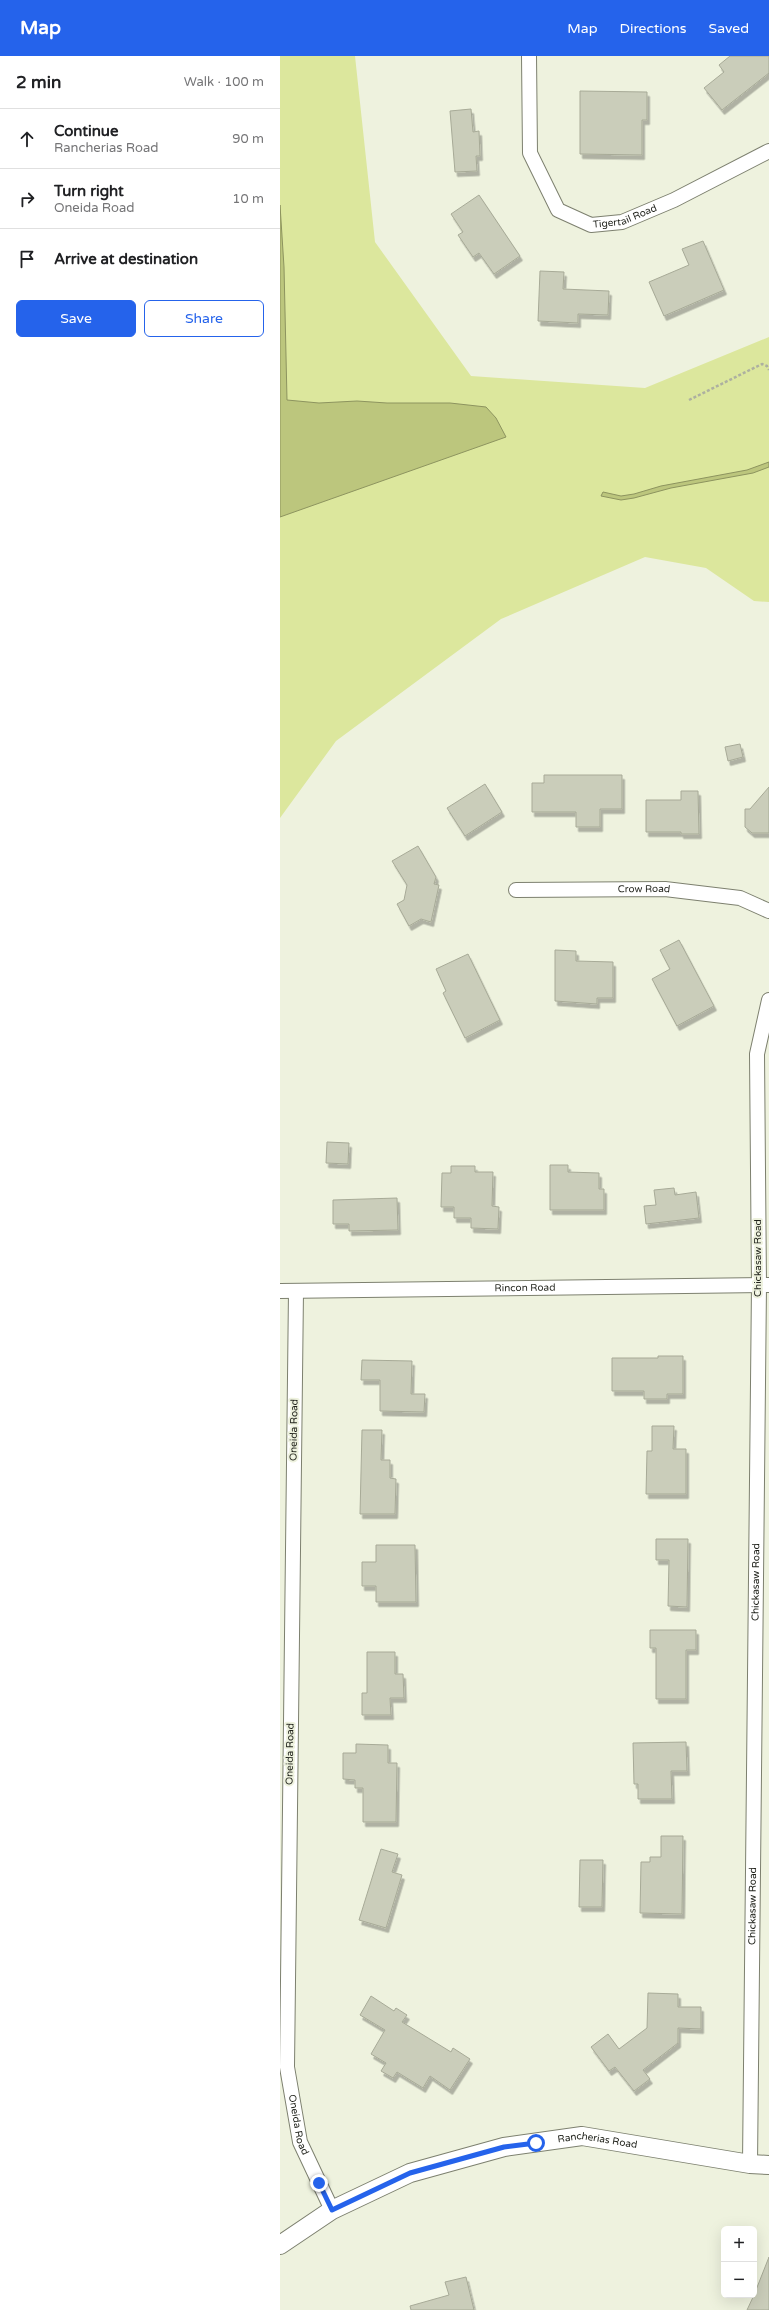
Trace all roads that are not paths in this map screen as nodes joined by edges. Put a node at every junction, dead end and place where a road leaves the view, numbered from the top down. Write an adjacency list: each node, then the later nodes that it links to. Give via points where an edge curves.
1 (530, 56): 2 (street, Tigertail Road, via 530,153 558,210 591,225 622,222 674,200)
2 (769, 151)
3 (516, 890): 4 (street, Crow Road, via 665,889 740,898)
4 (769, 911)
5 (769, 1000): 6 (street, Chickasaw Road, via 757,1054)
6 (764, 1285): 8 (street, Rincon Road); 9 (street, Chickasaw Road)
7 (280, 1290): 8 (street, Rincon Road)
8 (296, 1291): 11 (street, Oneida Road, via 287,2067 300,2142)
9 (750, 2164): 10 (street, Rancherias Road); 11 (street, Rancherias Road, via 582,2136 504,2147 410,2173)
10 (769, 2165)
11 (332, 2210): 12 (street, Rancherias Road)
12 (280, 2245)

